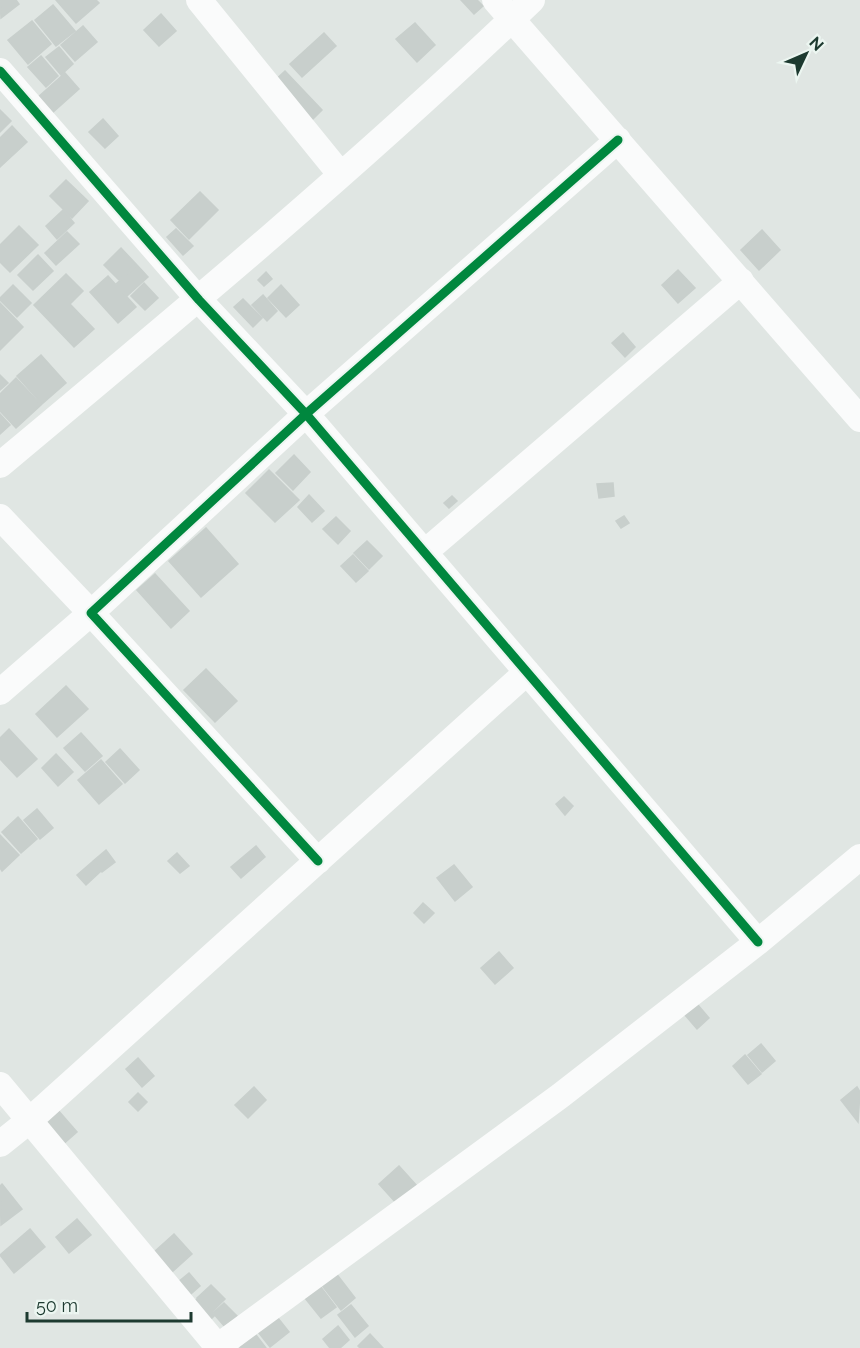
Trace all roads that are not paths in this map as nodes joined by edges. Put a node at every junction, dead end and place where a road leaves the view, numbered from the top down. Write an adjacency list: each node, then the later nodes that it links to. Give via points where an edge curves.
1 (199, 0): 7 (street)
2 (495, 0): 4 (street)
3 (532, 0): 4 (street)
4 (512, 19): 6 (street); 7 (street)
5 (0, 71): 9 (street)
6 (618, 140): 8 (street); 10 (street)
7 (341, 175): 9 (street)
8 (741, 281): 11 (street); 14 (street)
9 (199, 300): 10 (street); 12 (street)
10 (306, 414): 14 (street); 15 (street)
11 (860, 419)
12 (0, 465)
13 (0, 517): 15 (street)
14 (425, 552): 16 (street)
15 (91, 613): 17 (street); 19 (street)
16 (527, 672): 19 (street); 20 (street)
17 (0, 692)
18 (860, 857): 20 (street)
19 (318, 861): 22 (street)
20 (758, 942): 24 (street, via 560,1096)
21 (0, 1085): 22 (street)
22 (30, 1120): 23 (street); 24 (street)
23 (0, 1144)
24 (217, 1347)

